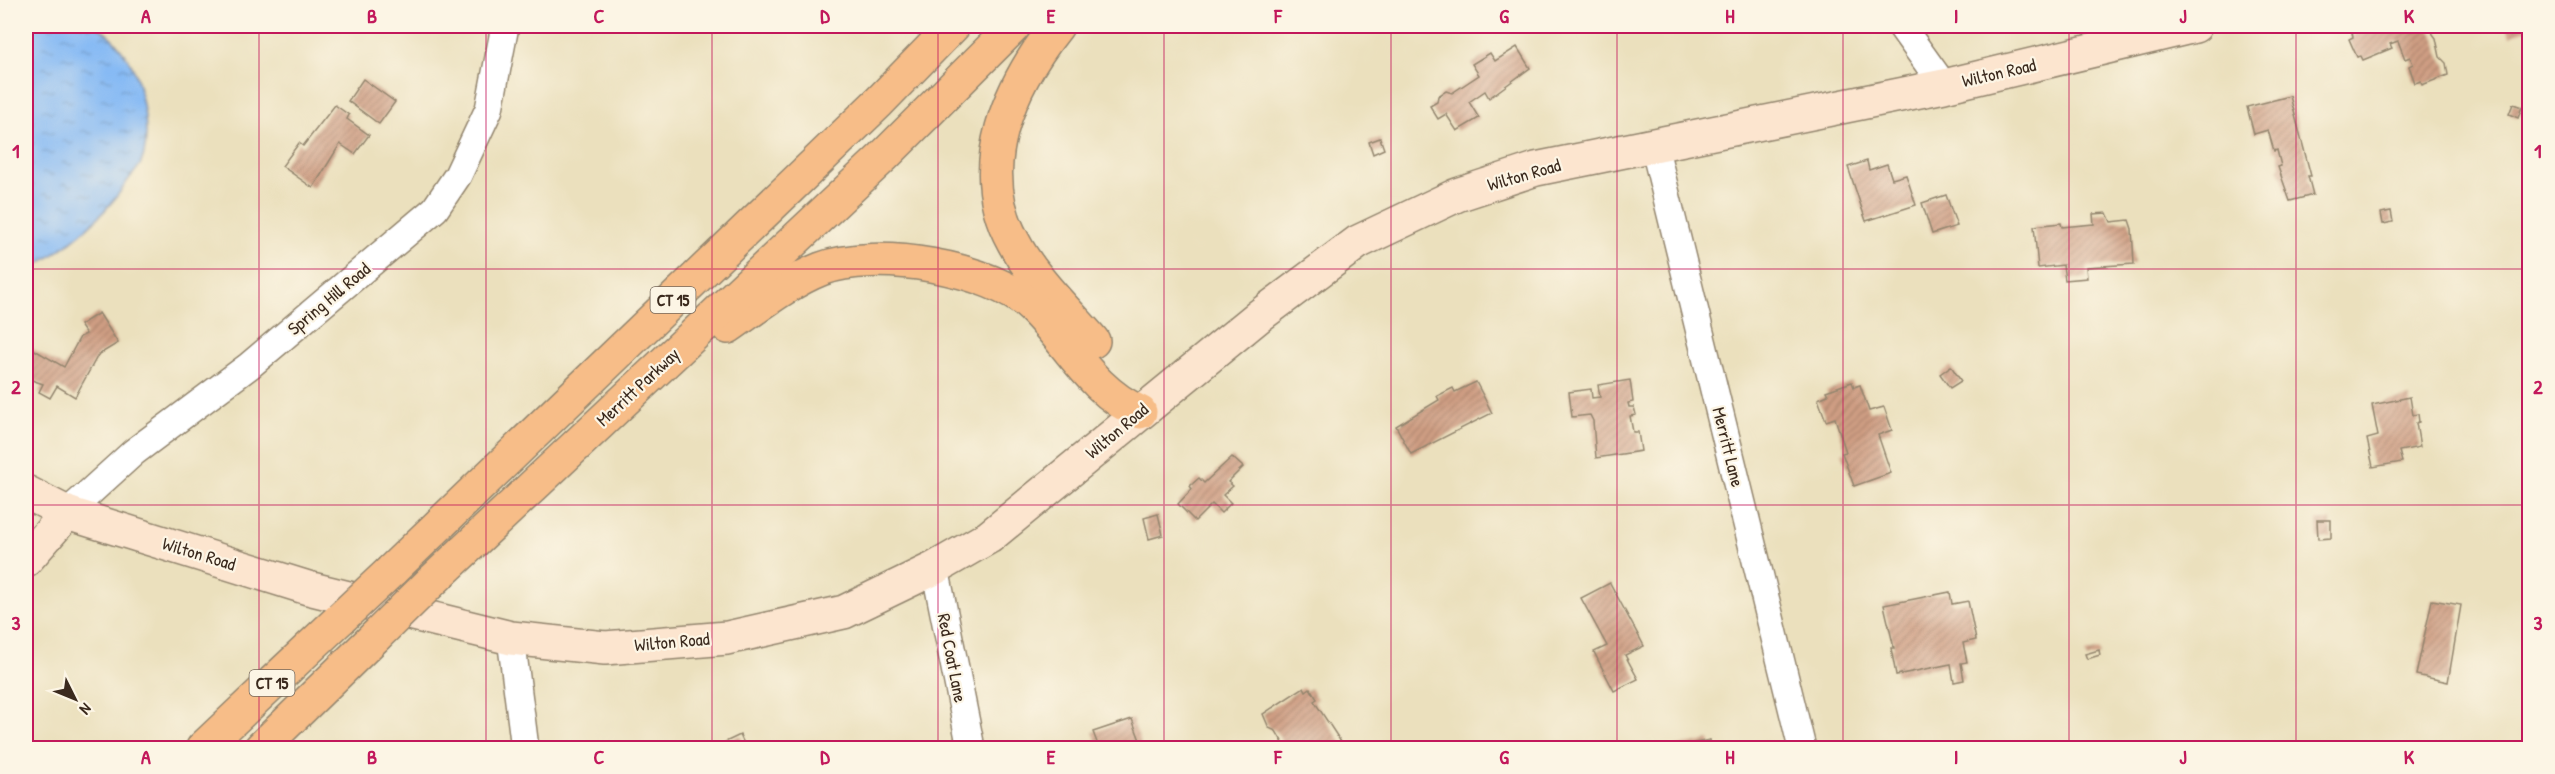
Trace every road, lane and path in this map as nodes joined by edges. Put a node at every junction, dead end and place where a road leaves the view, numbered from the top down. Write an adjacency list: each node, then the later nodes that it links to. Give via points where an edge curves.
1 (505, 26): 12 (street, Spring Hill Road, via 489,109 459,175 435,209 249,366 134,452)
2 (953, 26): 16 (highway, CT 15, bridge)
3 (1014, 26): 10 (highway, Merritt Parkway / CT 15, via 883,157)
4 (1058, 26): 9 (highway, via 1021,77 1006,109 997,146 1002,215 1013,242 1045,285 1122,374)
5 (1901, 26): 7 (street)
6 (2195, 26): 7 (main road, Wilton Road)
7 (1944, 86): 8 (main road, Wilton Road)
8 (1654, 145): 9 (main road, Wilton Road, via 1536,169 1457,195 1358,242); 20 (street, Merritt Lane)
9 (1140, 412): 10 (highway, via 1105,388 1032,306 990,280 933,265 881,259 822,269 771,297 714,336); 14 (main road, Wilton Road, via 989,537)
10 (554, 465): 17 (highway, Merritt Parkway / CT 15, bridge)
11 (26, 492): 12 (main road, Wilton Road)
12 (67, 513): 13 (main road); 15 (main road, Wilton Road, via 308,588)
13 (26, 560)
14 (935, 568): 15 (main road, Wilton Road, via 844,612 727,638 605,648); 19 (street, Red Coat Lane)
15 (511, 638): 18 (street)
16 (204, 748)
17 (261, 748)
18 (525, 748)
19 (971, 748)
20 (1802, 748)

